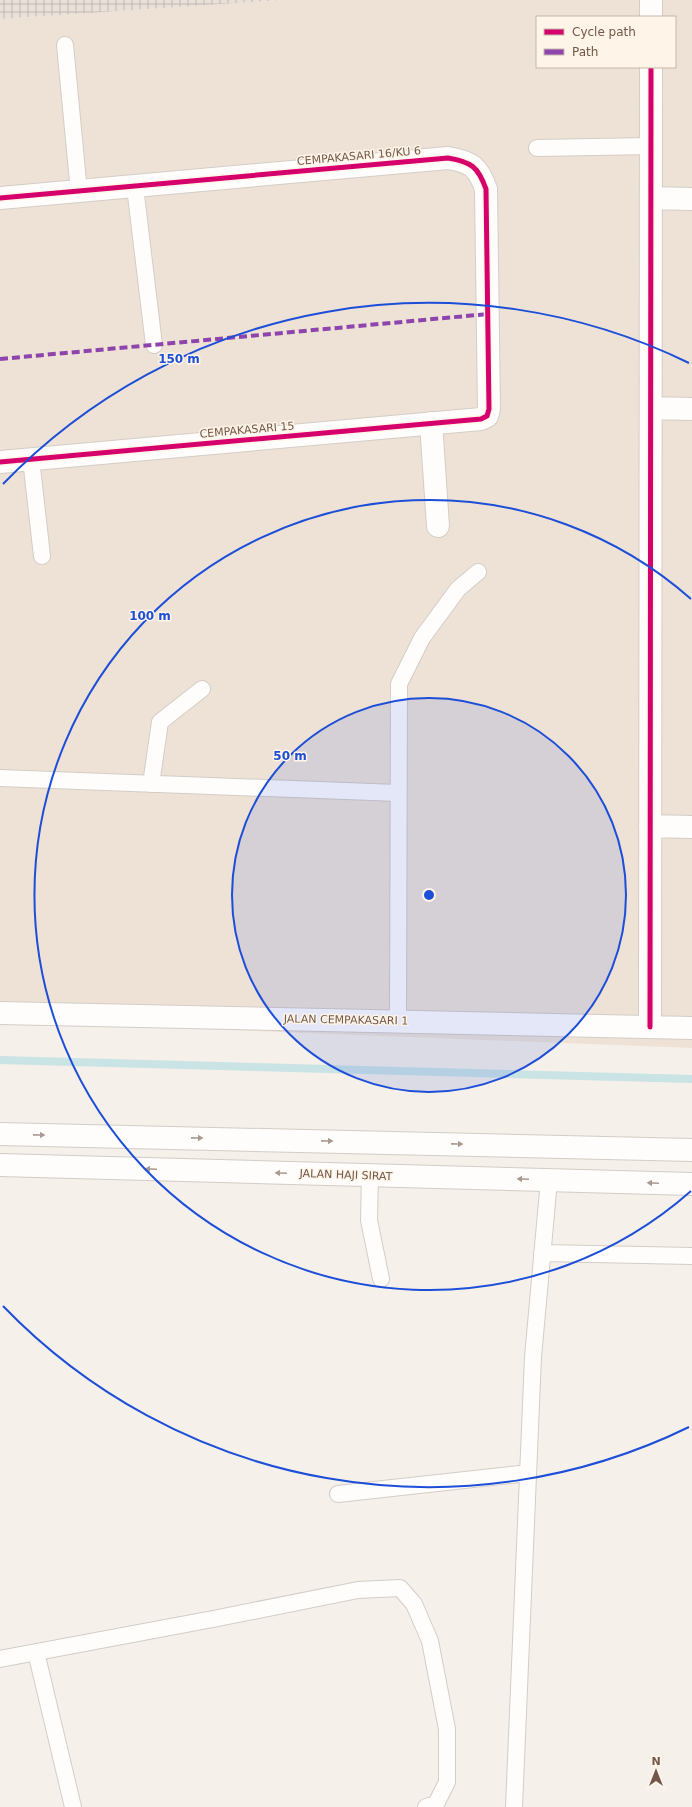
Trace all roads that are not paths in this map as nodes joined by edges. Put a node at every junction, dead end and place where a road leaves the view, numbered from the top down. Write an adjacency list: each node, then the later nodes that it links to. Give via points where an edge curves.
1 (652, 0): 2 (street)
2 (651, 16)
3 (65, 45): 8 (lane)
4 (651, 68): 5 (street)
5 (651, 146): 6 (lane); 10 (street)
6 (537, 148)
7 (135, 187): 8 (street, CEMPAKASARI 16/KU 6); 12 (lane); 14 (street, CEMPAKASARI 16/KU 6, via 448,158 472,165 480,174 486,189)
8 (79, 192): 9 (street, CEMPAKASARI 16/KU 6)
9 (0, 198)
10 (651, 198): 11 (street); 13 (street)
11 (692, 199)
12 (154, 345)
13 (651, 408): 15 (street); 26 (street)
14 (489, 409): 16 (street, CEMPAKASARI 15, via 487,416 481,420)
15 (692, 409)
16 (431, 423): 17 (street, CEMPAKASARI 15); 19 (street)
17 (31, 459): 18 (street, CEMPAKASARI 15); 20 (lane)
18 (0, 462)
19 (438, 526)
20 (42, 556)
21 (478, 572): 25 (lane, via 458,589 422,638 399,684)
22 (202, 689): 24 (lane, via 160,722)
23 (0, 778): 24 (lane)
24 (151, 784): 25 (lane)
25 (398, 793): 29 (lane)
26 (650, 826): 27 (street); 30 (street)
27 (692, 827)
28 (0, 1013): 29 (street, JALAN CEMPAKASARI 1)
29 (398, 1021): 30 (street, JALAN CEMPAKASARI 1)
30 (650, 1027): 31 (street, JALAN CEMPAKASARI 1)
31 (692, 1028)
32 (0, 1134): 33 (street, one-way to 33)
33 (692, 1150)
34 (0, 1165): 35 (street, JALAN HAJI SIRAT, one-way to 34)
35 (370, 1175): 36 (street, JALAN HAJI SIRAT, one-way to 35); 40 (lane, via 369,1220)
36 (549, 1180): 37 (street, JALAN HAJI SIRAT, one-way to 36); 38 (lane)
37 (692, 1184)
38 (542, 1253): 39 (lane); 41 (lane, via 533,1357)
39 (692, 1256)
40 (381, 1279)
41 (528, 1473): 42 (lane); 47 (lane)
42 (338, 1494)
43 (36, 1652): 44 (lane); 45 (lane); 46 (lane, via 358,1590 400,1588 414,1604 430,1641 446,1729 446,1782 436,1804)
44 (0, 1659)
45 (73, 1807)
46 (426, 1807)
47 (514, 1807)

